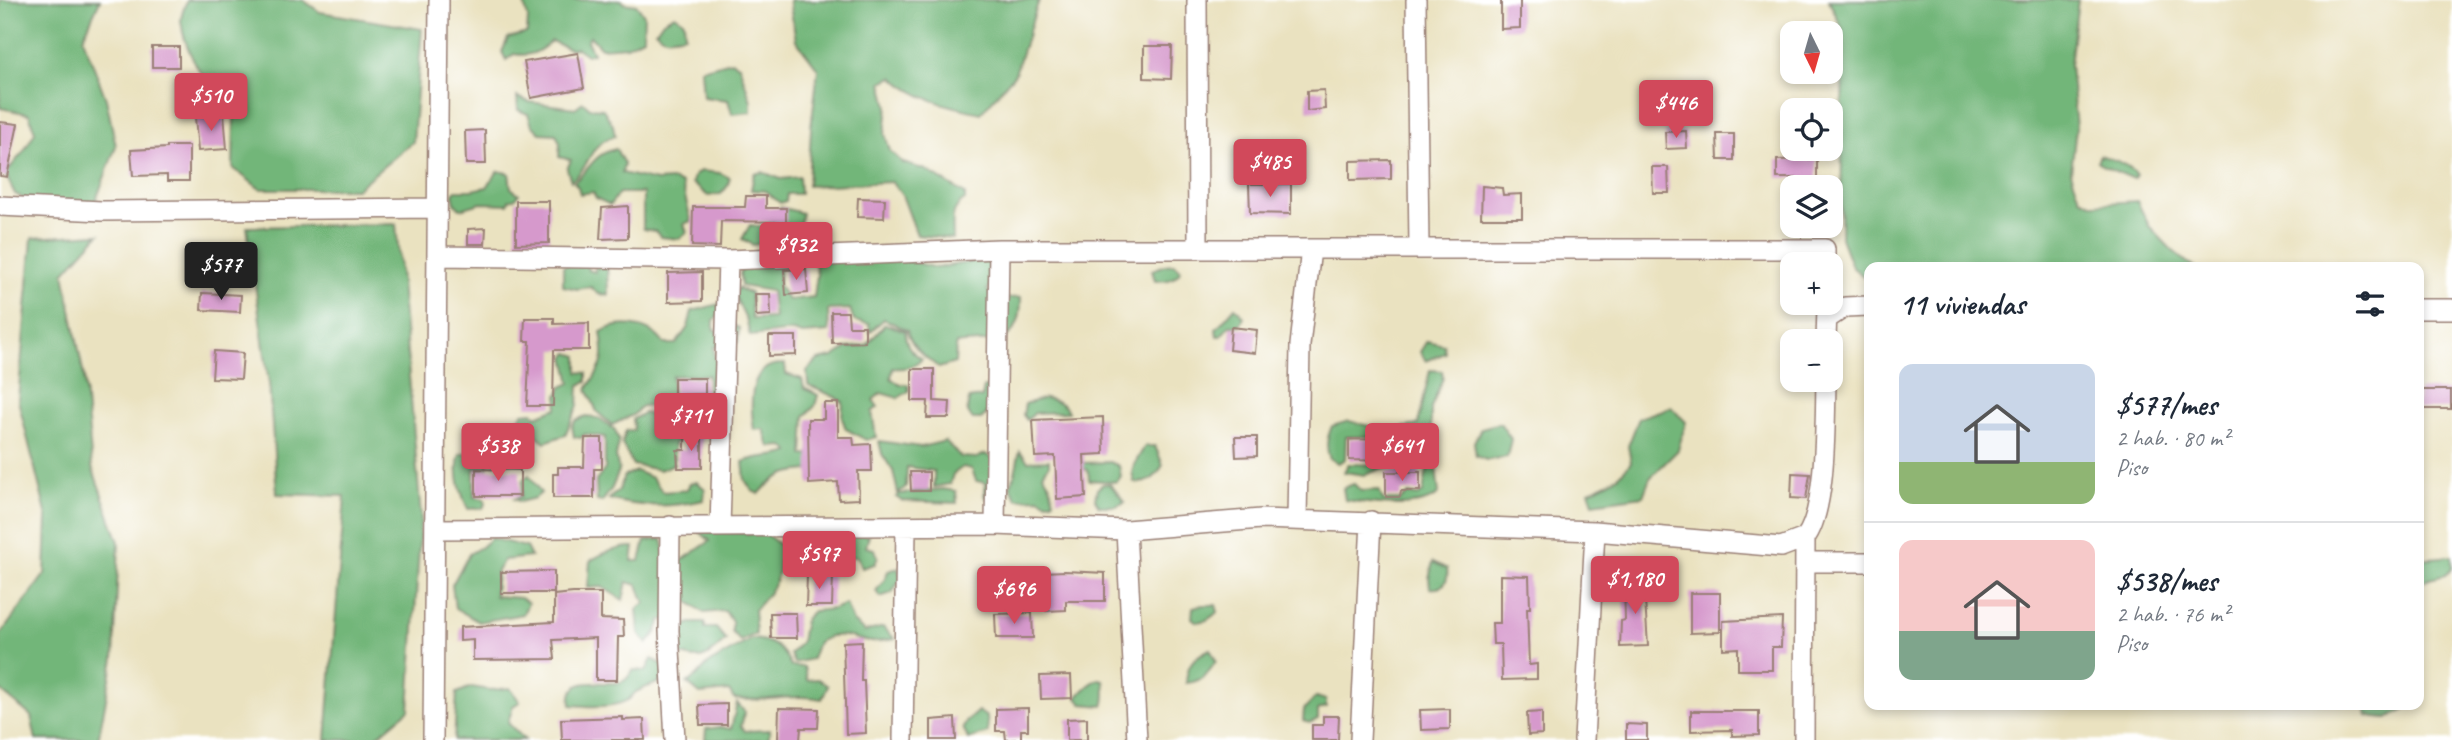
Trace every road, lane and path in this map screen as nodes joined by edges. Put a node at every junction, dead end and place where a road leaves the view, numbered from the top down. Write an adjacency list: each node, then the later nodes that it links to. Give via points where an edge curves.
1 (439, 0): 5 (street)
2 (1197, 0): 7 (street)
3 (1416, 0): 6 (street)
4 (0, 206): 5 (street, via 102,211)
5 (437, 208): 11 (street)
6 (1419, 247): 9 (street); 10 (street)
7 (1198, 248): 8 (street); 9 (street)
8 (999, 249): 12 (street); 20 (street)
9 (1311, 249): 18 (street, via 1300,345)
10 (1825, 252)
11 (437, 256): 12 (street); 24 (street)
12 (728, 260): 22 (street)
13 (1864, 306): 14 (street)
14 (1843, 307)
15 (2424, 309): 16 (street)
16 (2452, 309)
17 (1825, 392): 27 (street, via 1821,496)
18 (1297, 520): 19 (street); 25 (street)
19 (1371, 521): 26 (street); 34 (street)
20 (995, 525): 23 (street); 25 (street)
21 (670, 526): 22 (street); 24 (street); 31 (street)
22 (720, 527): 23 (street)
23 (906, 527): 32 (street)
24 (435, 529): 30 (street)
25 (1126, 530): 33 (street)
26 (1595, 531): 27 (street, via 1781,547); 35 (street)
27 (1805, 538): 28 (street)
28 (1805, 562): 29 (street); 36 (street)
29 (1864, 562)
30 (433, 740)
31 (675, 740)
32 (903, 740)
33 (1137, 740)
34 (1360, 740)
35 (1584, 740)
36 (1804, 740)

